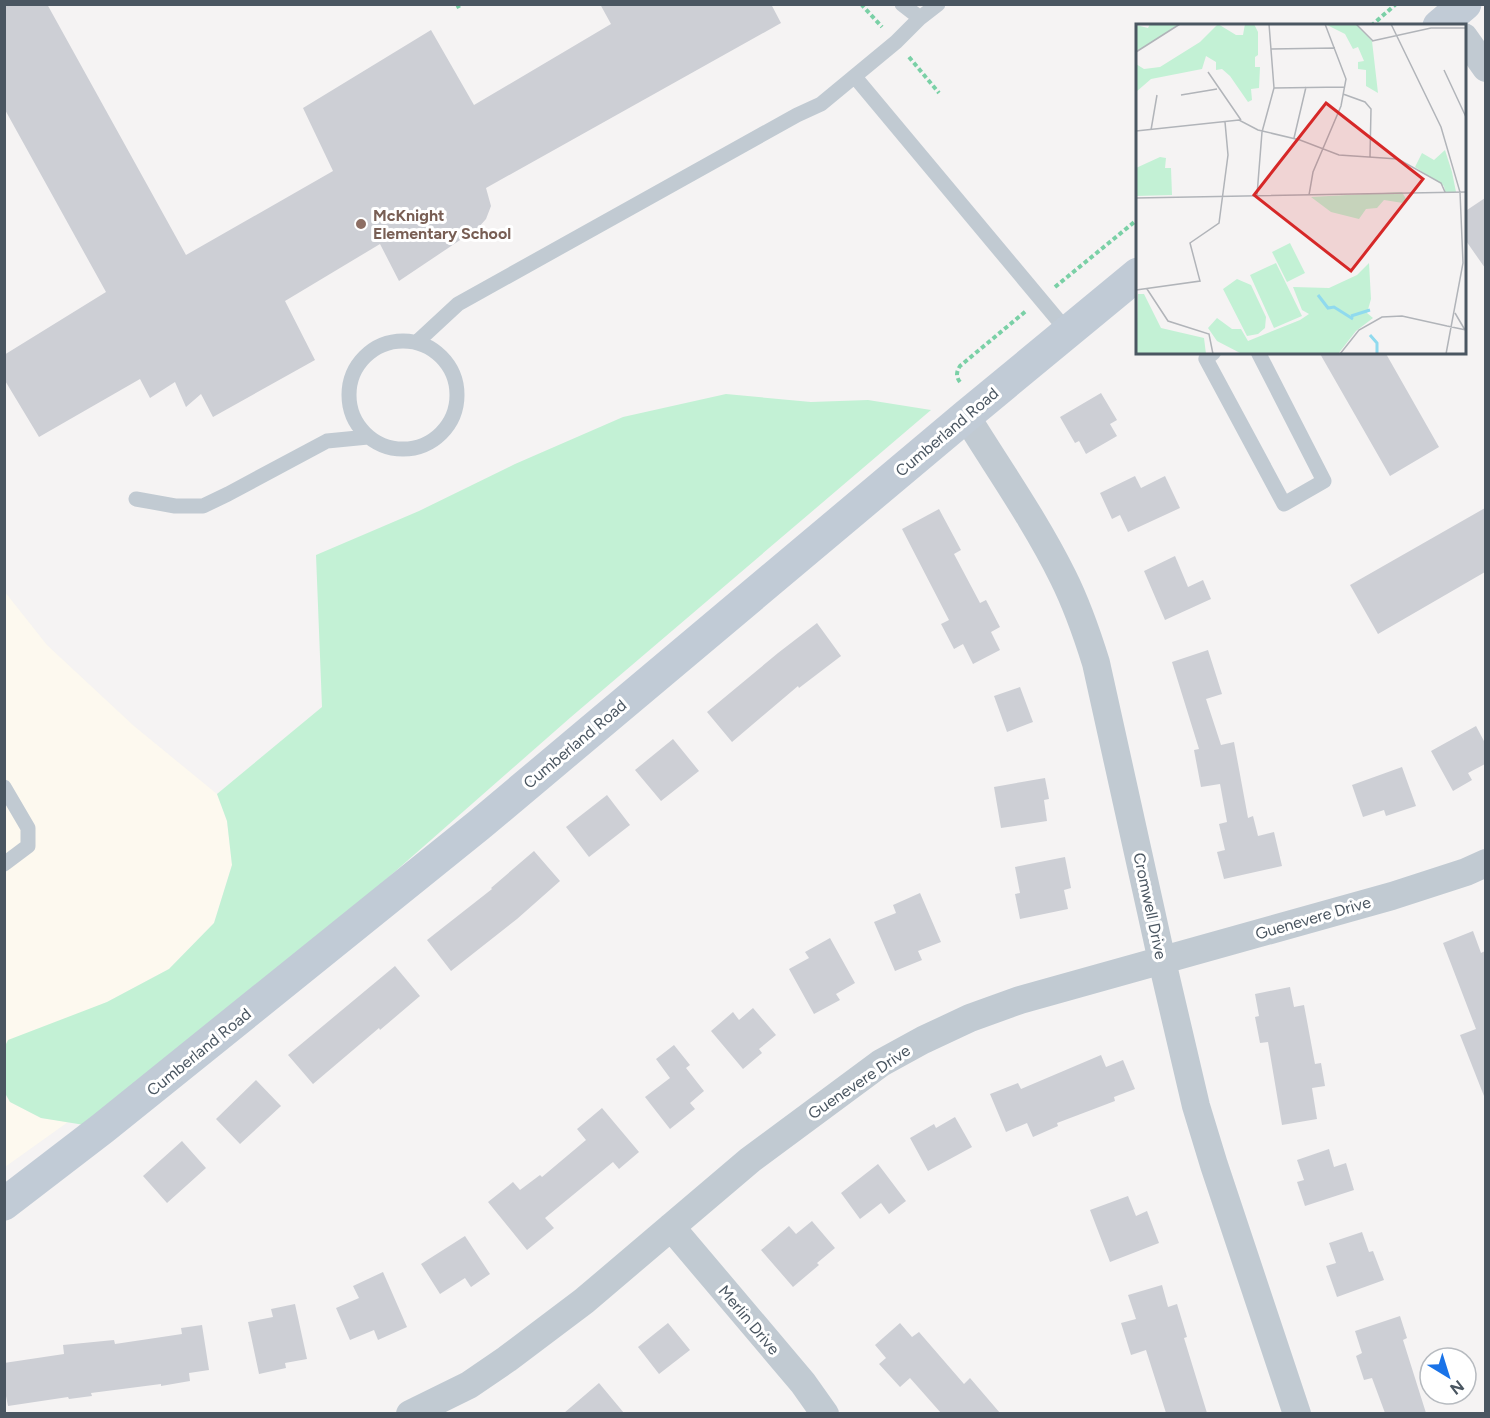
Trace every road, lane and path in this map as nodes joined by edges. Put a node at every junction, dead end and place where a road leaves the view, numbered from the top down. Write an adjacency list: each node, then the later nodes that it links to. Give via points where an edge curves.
1 (457, 4): 5 (path)
2 (902, 4): 6 (lane)
3 (938, 4): 6 (lane)
4 (1396, 4): 7 (path)
5 (460, 10)
6 (920, 18): 10 (lane)
7 (1373, 24)
8 (1466, 39): 9 (street)
9 (1485, 68)
10 (855, 77): 12 (lane); 13 (lane, via 821,104 458,304)
11 (1136, 275): 12 (main road, Cumberland Road)
12 (1068, 332): 16 (main road, Cumberland Road)
13 (417, 342): 17 (lane, via 384,342 357,365 348,386 348,404 355,422); 17 (lane, via 437,352 455,379 454,416 444,432 409,449 389,448)
14 (1212, 354): 15 (lane, via 1206,359 1284,504 1324,481)
15 (1259, 354)
16 (966, 416): 22 (street, Cromwell Drive, via 1035,526 1082,621 1096,663); 23 (main road, Cumberland Road, via 479,825)
17 (368, 437): 18 (lane, via 327,441 203,506)
18 (136, 499)
19 (4, 787): 21 (lane, via 28,828 28,846)
20 (1485, 863): 22 (street, Guenevere Drive, via 1392,896)
21 (4, 864)
22 (1162, 961): 24 (street, Guenevere Drive, via 1020,1000 970,1018 880,1063 750,1160); 27 (street, Cromwell Drive, via 1196,1106)
23 (4, 1204)
24 (671, 1227): 25 (street, Guenevere Drive, via 584,1301 507,1359 469,1385); 26 (street, Merlin Drive)
25 (410, 1413)
26 (825, 1413)
27 (1296, 1413)

